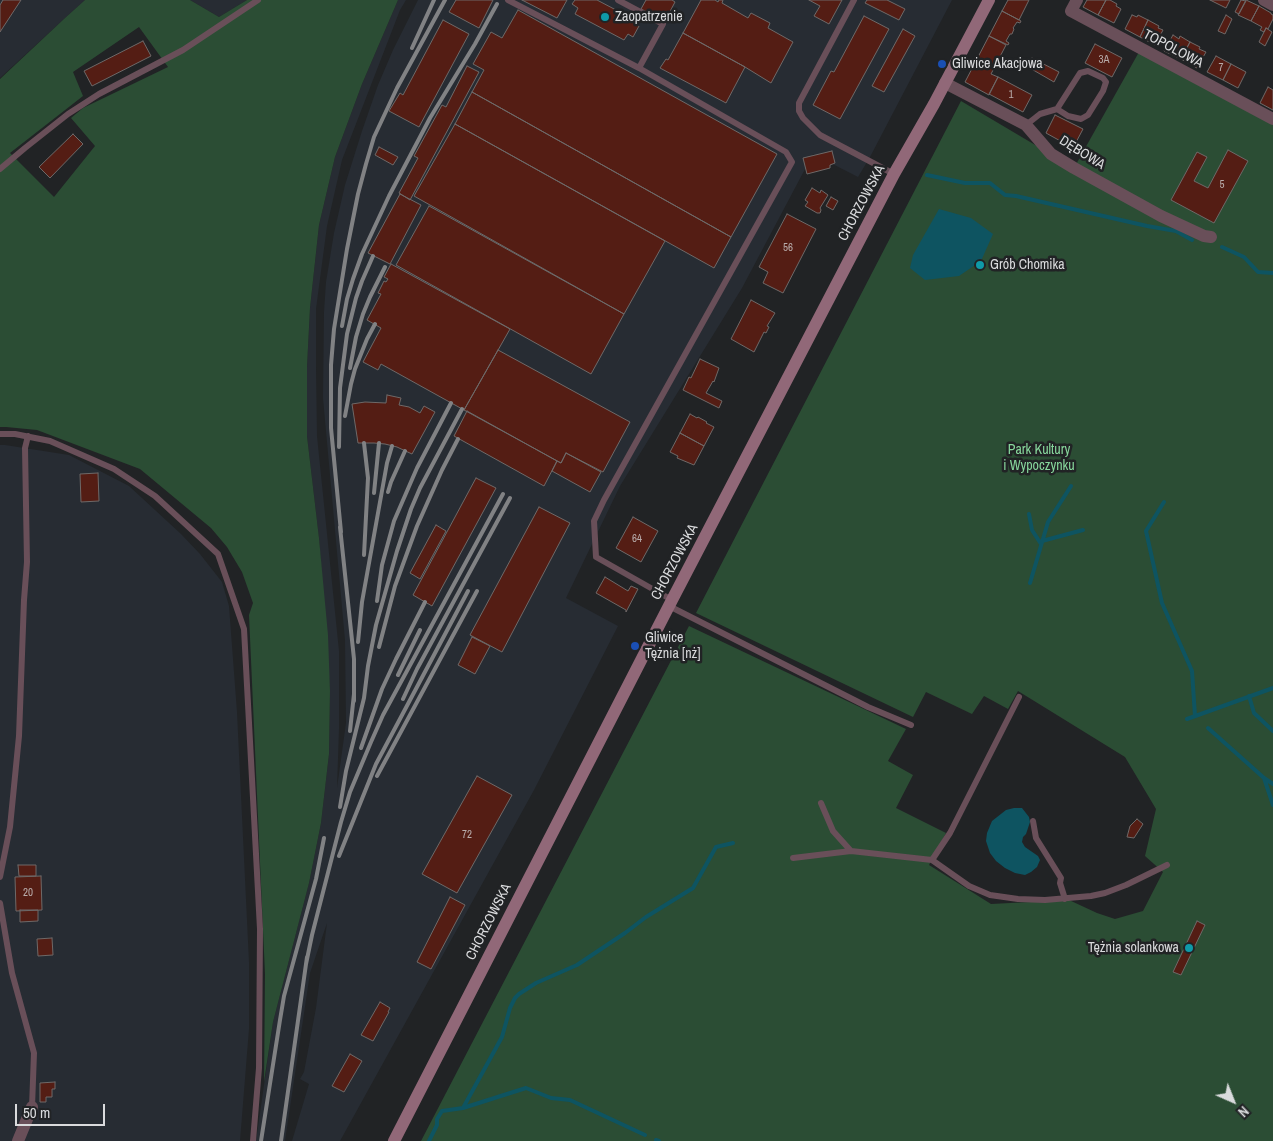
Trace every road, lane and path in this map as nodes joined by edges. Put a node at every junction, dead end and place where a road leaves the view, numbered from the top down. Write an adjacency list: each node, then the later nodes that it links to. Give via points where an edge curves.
1 (258, 0): 14 (lane, via 183,50 68,114)
2 (508, 0): 9 (lane)
3 (618, 0): 9 (lane, via 663,24)
4 (854, 0): 15 (lane, via 798,103 799,110 820,135)
5 (989, 0): 10 (main road, CHORZOWSKA)
6 (1077, 0): 12 (street, TOPOLOWA, via 1071,11)
7 (1264, 0): 8 (street)
8 (1273, 5)
9 (639, 68): 19 (lane, via 786,152 792,162 594,521 596,557)
10 (945, 83): 13 (street, DĘBOWA); 15 (main road, CHORZOWSKA)
11 (1057, 109): 11 (lane, via 1080,73 1088,71 1106,82 1088,115 1081,119); 13 (lane, via 1040,114)
12 (1273, 119)
13 (1026, 125): 16 (street, DĘBOWA, via 1051,154 1074,168 1161,216)
14 (0, 169)
15 (894, 174): 19 (main road, CHORZOWSKA)
16 (1211, 237)
17 (0, 434): 18 (lane)
18 (28, 436): 28 (lane, via 25,448 27,562 19,736 10,827); 33 (lane, via 50,441 114,469 155,496 218,554 244,629 260,930 259,1068)
19 (670, 603): 21 (lane, via 868,707); 34 (main road, CHORZOWSKA)
20 (1019, 697): 26 (lane, via 950,833)
21 (911, 725)
22 (821, 803): 24 (lane, via 832,831)
23 (1033, 821): 29 (lane, via 1036,838 1060,878)
24 (851, 851): 25 (lane); 26 (lane)
25 (793, 858)
26 (932, 860): 29 (lane, via 969,886 990,895)
27 (1167, 865): 29 (lane, via 1105,893)
28 (0, 877)
29 (1064, 899)
30 (0, 903): 31 (lane, via 12,973 34,1053)
31 (32, 1107): 32 (street)
32 (18, 1141)
33 (253, 1141)
34 (394, 1141)

